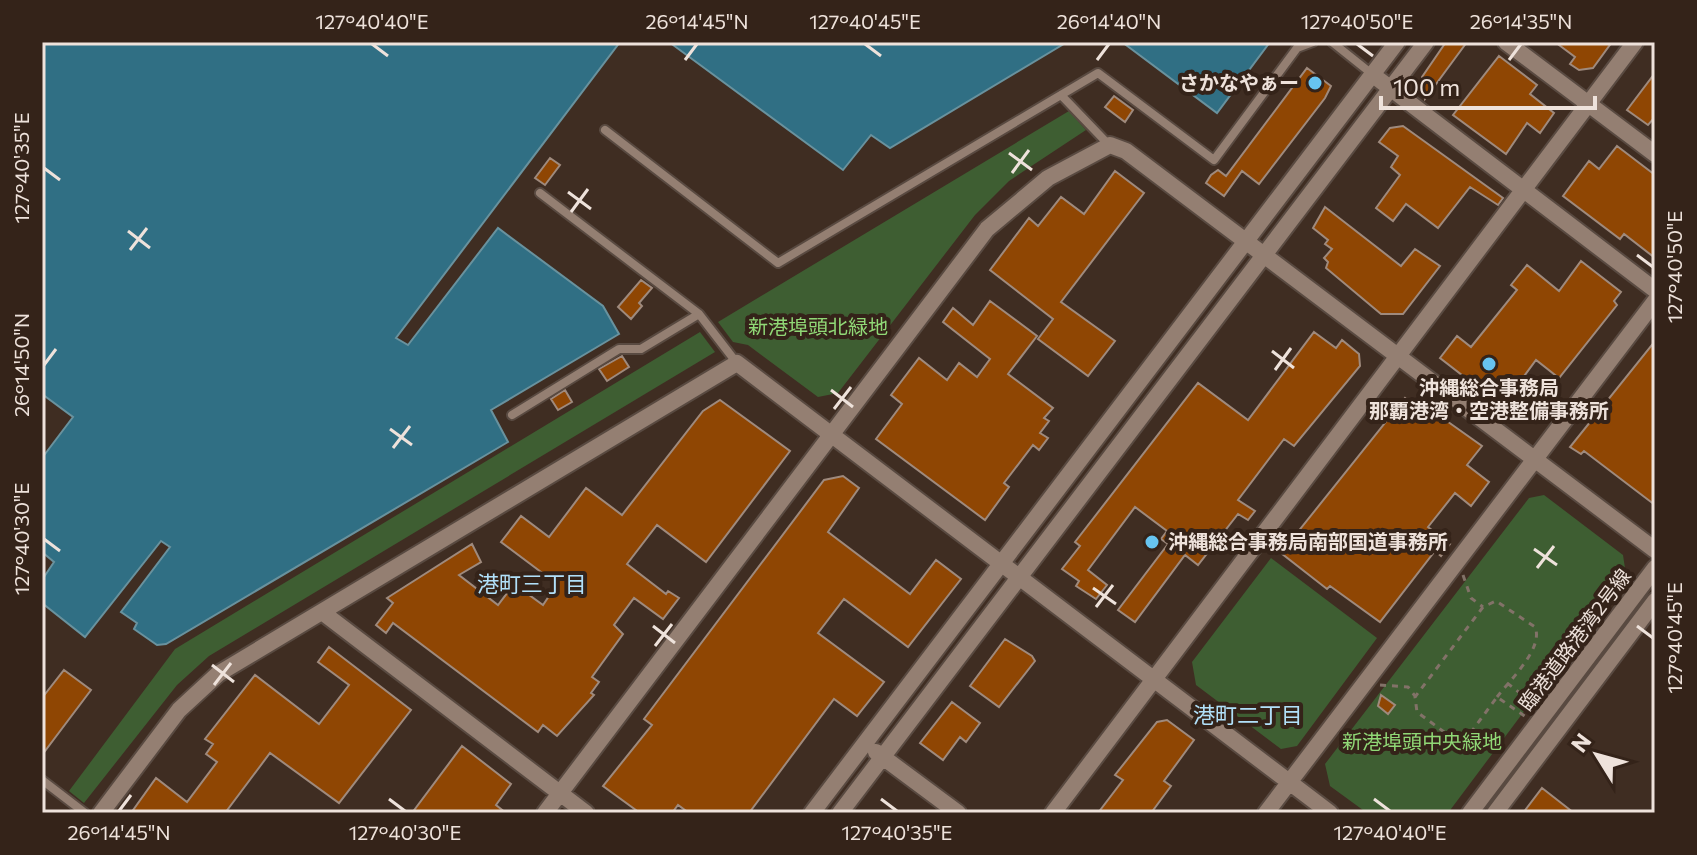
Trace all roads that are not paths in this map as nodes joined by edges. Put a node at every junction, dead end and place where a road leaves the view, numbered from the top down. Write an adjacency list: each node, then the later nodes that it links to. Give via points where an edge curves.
1 (1313, 42): 9 (lane, via 1297,48 1214,160 1098,73)
2 (1329, 42): 7 (lane)
3 (1397, 42): 7 (street)
4 (1426, 42): 8 (street)
5 (1506, 42): 10 (street)
6 (1635, 42): 10 (street)
7 (1373, 75): 8 (street); 16 (street)
8 (1391, 89): 14 (street); 17 (street)
9 (1061, 95): 11 (lane, via 778,263); 12 (lane)
10 (1589, 104): 13 (street); 14 (street)
11 (605, 130)
12 (1110, 145): 16 (street, via 1126,151); 24 (street, via 1048,178 987,229)
13 (1655, 154)
14 (1523, 191): 18 (street); 21 (street)
15 (540, 193): 20 (lane)
16 (1246, 242): 17 (street); 27 (street)
17 (1264, 256): 21 (street); 29 (street)
18 (1655, 290)
19 (1655, 301): 25 (street)
20 (699, 314): 22 (lane); 23 (lane, via 641,349 619,349)
21 (1398, 356): 25 (street); 32 (street)
22 (737, 363): 24 (street); 31 (street)
23 (512, 415)
24 (830, 434): 27 (street); 37 (street)
25 (1534, 459): 26 (street); 36 (street)
26 (1655, 550)
27 (1001, 564): 29 (street); 33 (street)
28 (1655, 568): 48 (street, 臨港道路港湾2号線)
29 (1019, 578): 32 (street); 34 (street)
30 (1655, 601): 49 (street, 臨港道路港湾2号線)
31 (322, 612): 37 (street); 39 (street, via 197,692)
32 (1153, 680): 36 (street); 45 (street)
33 (865, 744): 34 (street); 42 (street)
34 (883, 757): 43 (street); 44 (street)
35 (42, 780): 38 (lane)
36 (1289, 782): 46 (street); 47 (street)
37 (560, 793): 40 (street); 41 (street)
38 (85, 813)
39 (101, 813)
40 (545, 813)
41 (586, 813)
42 (812, 813)
43 (840, 813)
44 (958, 813)
45 (1053, 813)
46 (1266, 813)
47 (1330, 813)
48 (1470, 813)
49 (1495, 813)

